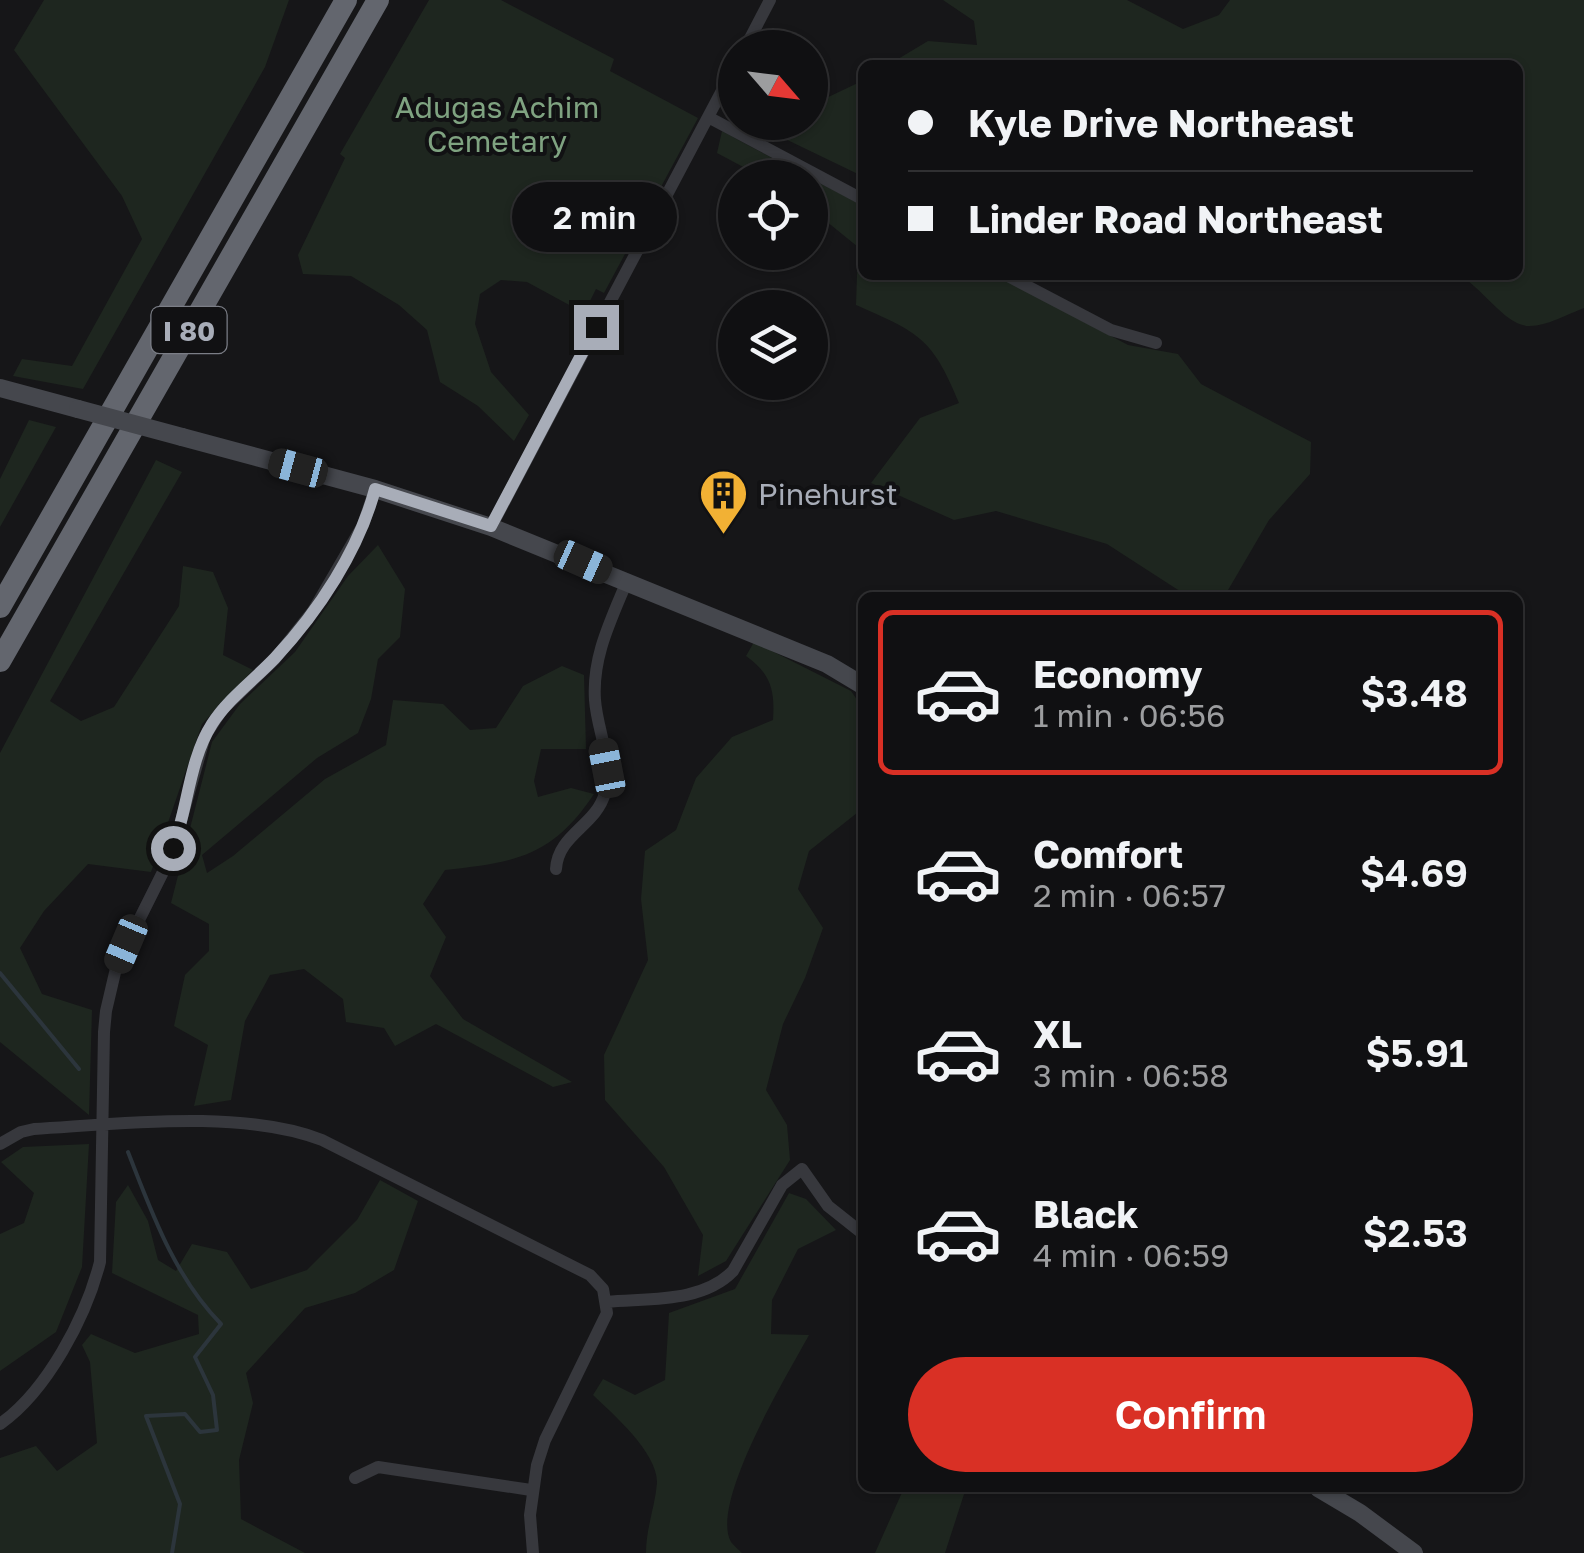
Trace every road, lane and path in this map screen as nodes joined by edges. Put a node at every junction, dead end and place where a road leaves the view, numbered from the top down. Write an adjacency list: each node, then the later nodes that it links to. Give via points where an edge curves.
1 (346, 0): 14 (highway, I 80)
2 (378, 0): 15 (highway, I 80)
3 (770, 0): 4 (street)
4 (754, 30)
5 (718, 97): 6 (street)
6 (708, 116): 7 (street); 12 (street)
7 (858, 196)
8 (1015, 280): 9 (street, via 1110,330)
9 (1156, 343)
10 (0, 388): 11 (street, bridge)
11 (375, 489): 12 (street); 18 (street, via 364,525 313,611 205,736 171,856 111,984)
12 (491, 526): 13 (street)
13 (628, 581): 16 (street); 17 (street, via 595,675 605,792 594,816 560,849)
14 (0, 607)
15 (0, 661)
16 (858, 683)
17 (556, 869)
18 (102, 1125): 19 (street, via 34,1129); 21 (street, via 242,1122 303,1133 590,1275); 22 (street, via 100,1262 90,1297 39,1387)
19 (0, 1144)
20 (858, 1230): 21 (street, via 828,1206 802,1168 782,1186 724,1280 701,1292)
21 (607, 1302): 24 (street, via 604,1322 545,1440)
22 (0, 1424)
23 (355, 1478): 24 (street, via 378,1467)
24 (532, 1490): 26 (street)
25 (1325, 1492): 27 (street)
26 (534, 1553)
27 (1414, 1553)

